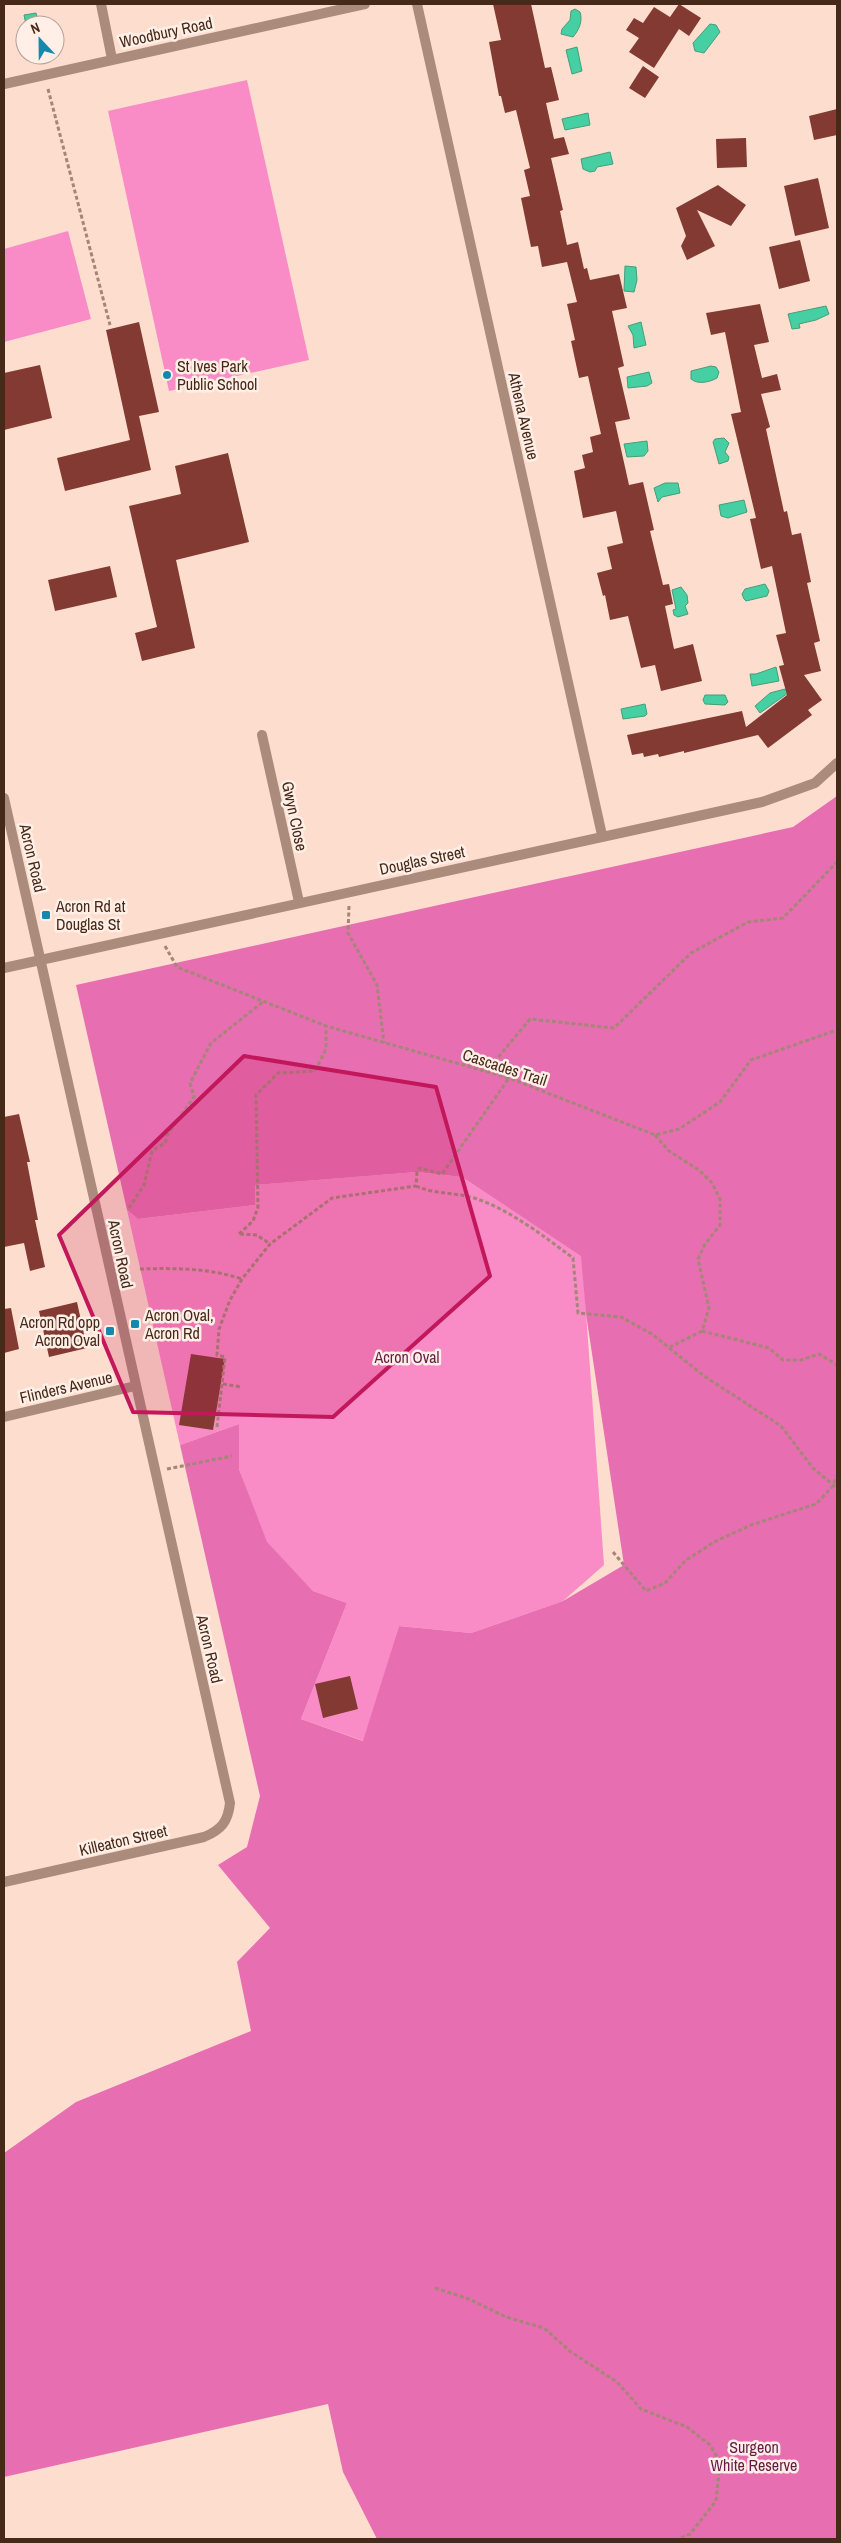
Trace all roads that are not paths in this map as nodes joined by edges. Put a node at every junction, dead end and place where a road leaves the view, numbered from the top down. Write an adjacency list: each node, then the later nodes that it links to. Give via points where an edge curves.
1 (101, 4): 4 (street)
2 (365, 4): 4 (street, Woodbury Road)
3 (417, 4): 9 (street, Athena Avenue)
4 (112, 59): 5 (street, Woodbury Road)
5 (4, 84)
6 (262, 735): 10 (street, Gwyn Close)
7 (837, 763): 9 (street, Douglas Street, via 815,783 762,802)
8 (4, 798): 11 (street, Acron Road)
9 (602, 836): 10 (street, Douglas Street)
10 (299, 902): 11 (street, Douglas Street)
11 (41, 960): 12 (street, Douglas Street); 13 (street, Acron Road)
12 (4, 968)
13 (134, 1386): 14 (street, Flinders Avenue); 15 (street, Acron Road)
14 (4, 1417)
15 (230, 1803): 16 (street, Killeaton Street, via 229,1816 223,1826 204,1837)
16 (4, 1882)

